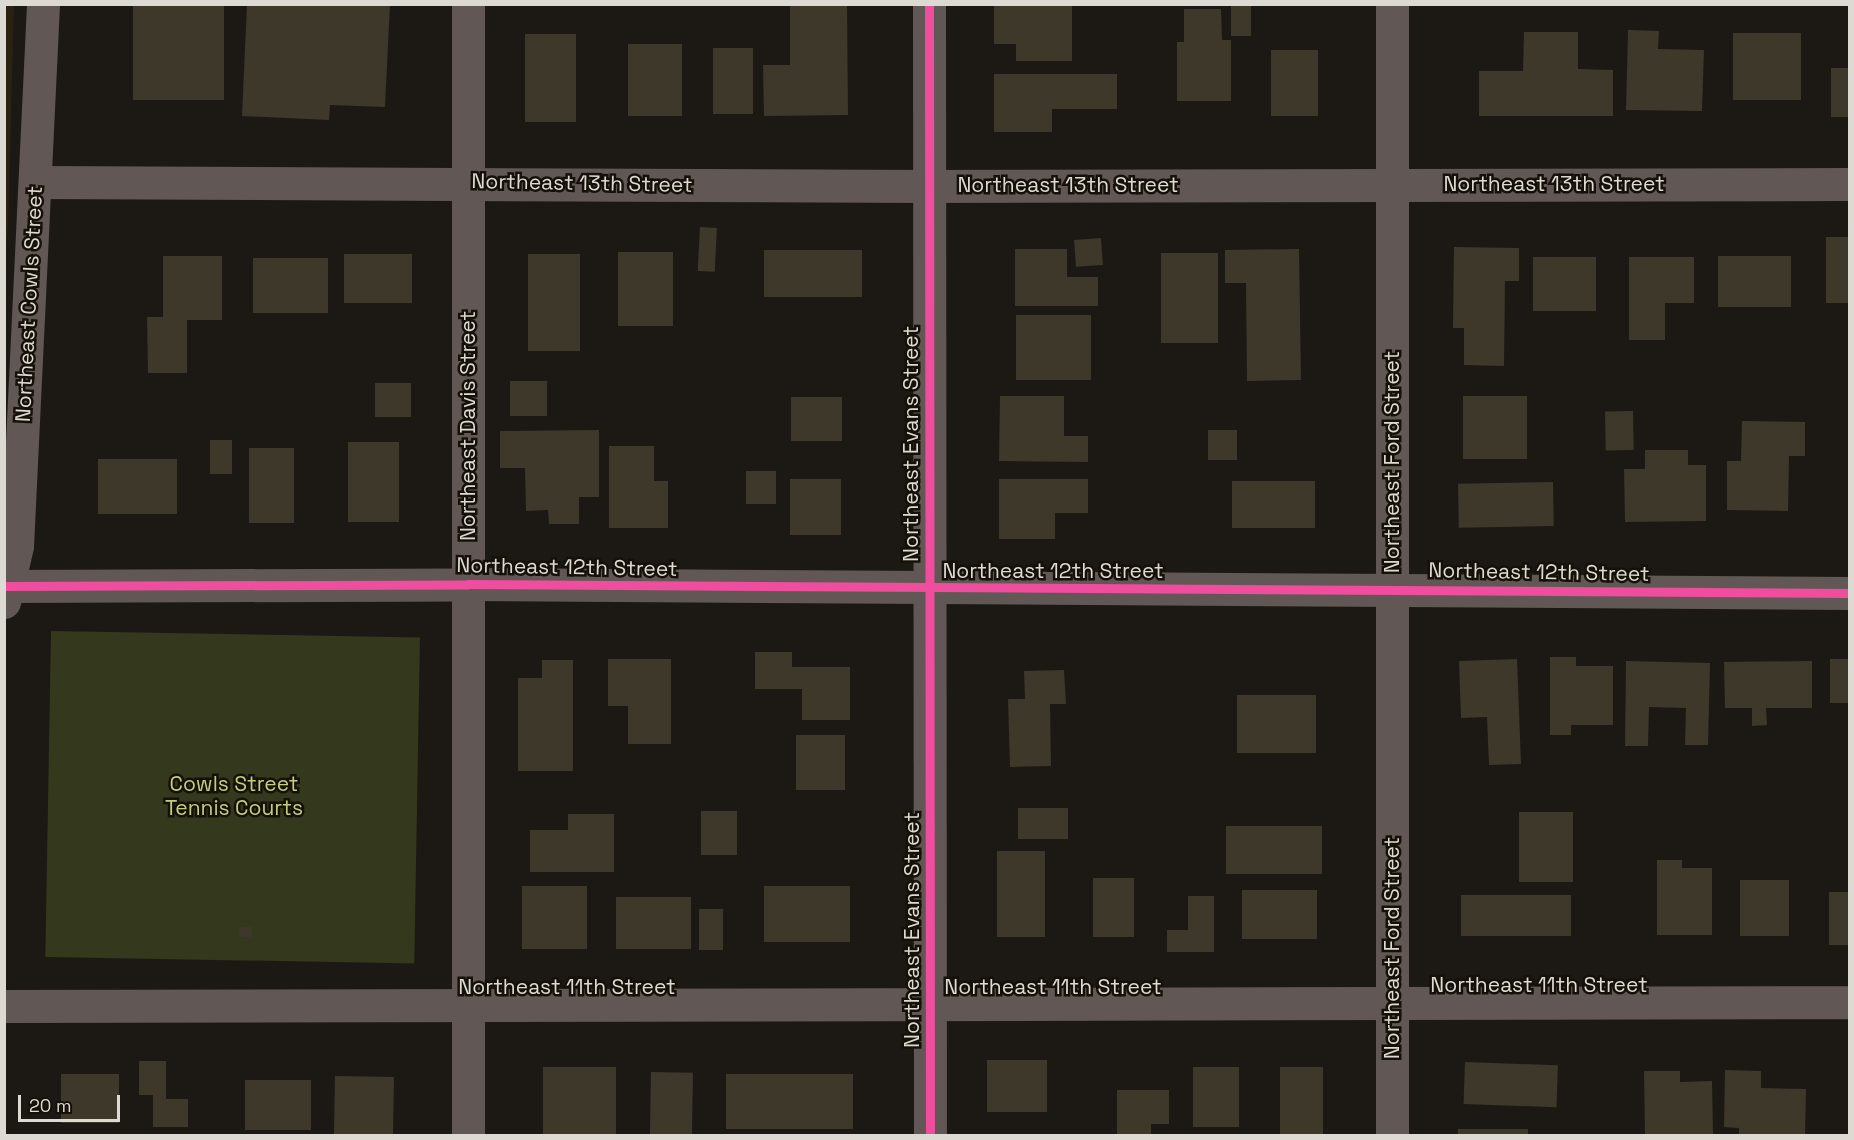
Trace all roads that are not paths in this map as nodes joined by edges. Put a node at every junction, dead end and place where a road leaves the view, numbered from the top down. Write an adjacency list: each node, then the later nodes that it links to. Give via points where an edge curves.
1 (43, 4): 5 (street, Northeast Cowls Street)
2 (468, 4): 6 (street, Northeast Davis Street)
3 (929, 4): 9 (street, Northeast Evans Street)
4 (1392, 4): 7 (street, Northeast Ford Street)
5 (35, 182): 6 (street, Northeast 13th Street); 13 (street, Northeast Cowls Street, via 17,546)
6 (468, 182): 9 (street, Northeast 13th Street); 10 (street, Northeast Davis Street)
7 (1392, 183): 8 (street, Northeast 13th Street); 9 (street, Northeast 13th Street); 11 (street, Northeast Ford Street)
8 (1850, 184)
9 (929, 186): 12 (street, Northeast Evans Street)
10 (468, 584): 12 (street, Northeast 12th Street); 13 (street, Northeast 12th Street); 17 (street, Northeast Davis Street)
11 (1392, 589): 12 (street, Northeast 12th Street); 14 (street, Northeast 12th Street); 16 (street, Northeast Ford Street)
12 (930, 590): 19 (street, Northeast Evans Street)
13 (6, 592)
14 (1850, 593)
15 (1850, 1002): 16 (street, Northeast 11th Street)
16 (1392, 1003): 19 (street, Northeast 11th Street); 22 (street, Northeast Ford Street)
17 (468, 1005): 18 (street, Northeast 11th Street); 19 (street, Northeast 11th Street); 20 (street, Northeast Davis Street)
18 (4, 1006)
19 (930, 1006): 21 (street, Northeast Evans Street)
20 (468, 1136)
21 (930, 1136)
22 (1392, 1136)

